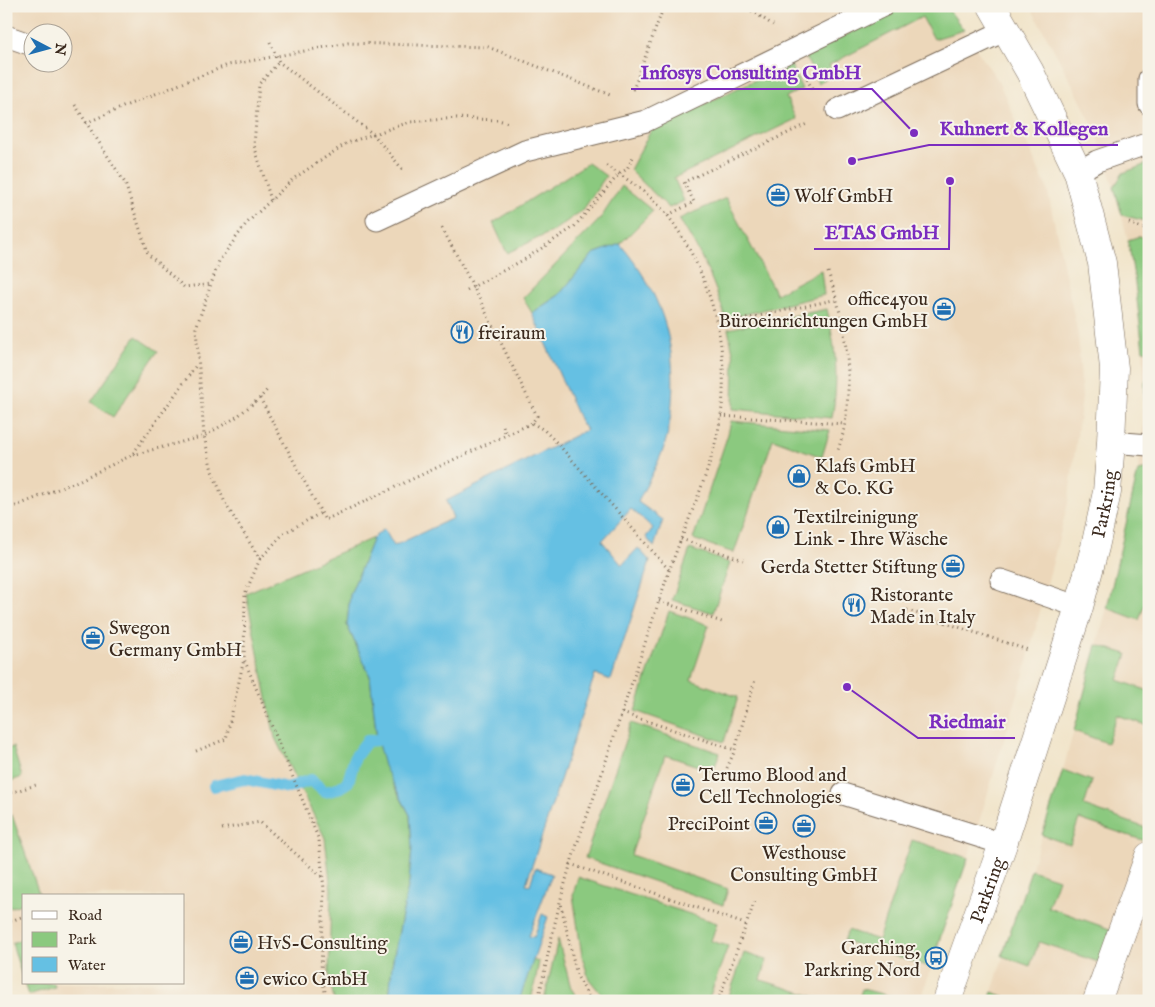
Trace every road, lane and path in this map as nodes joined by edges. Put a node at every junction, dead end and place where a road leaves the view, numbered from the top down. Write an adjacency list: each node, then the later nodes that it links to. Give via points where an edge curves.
1 (664, 6): 11 (path)
2 (883, 6): 19 (lane, via 646,121 525,151)
3 (992, 6): 4 (street, Parkring)
4 (1006, 30): 15 (lane); 18 (street, Parkring, via 1044,99)
5 (6, 36): 6 (lane)
6 (22, 42)
7 (270, 42): 8 (path)
8 (276, 56): 9 (path); 12 (path, via 348,43 488,47); 16 (path, via 228,65)
9 (279, 62): 19 (path, via 373,134); 20 (path, via 259,84 254,145)
10 (1149, 79): 13 (lane)
11 (632, 94)
12 (611, 96)
13 (1149, 104)
14 (75, 105): 16 (path)
15 (837, 110): 21 (path, via 684,182 694,202)
16 (86, 123): 24 (path, via 125,183 148,254 184,288)
17 (1149, 143): 18 (lane, via 1098,161)
18 (1078, 172): 38 (street, Parkring, via 1102,263 1114,368)
19 (426, 197): 22 (lane); 25 (path)
20 (271, 200)
21 (668, 215): 25 (path, via 619,174 574,227 525,259); 28 (path, via 704,280)
22 (377, 220)
23 (828, 272): 27 (path)
24 (212, 284)
25 (473, 286): 26 (path); 33 (path, via 537,416)
26 (467, 290)
27 (838, 300): 28 (path); 34 (path, via 849,366)
28 (717, 326): 32 (path, via 722,353)
29 (198, 364): 41 (path)
30 (268, 389): 31 (path)
31 (260, 398): 37 (path, via 235,418); 43 (path)
32 (721, 416): 34 (path); 44 (path, via 712,453)
33 (532, 423): 36 (path); 47 (path, via 558,444)
34 (845, 424): 40 (path)
35 (503, 426): 36 (path)
36 (506, 435): 43 (path, via 324,520)
37 (204, 436): 41 (path); 45 (path, via 212,471 226,505)
38 (1111, 442): 39 (lane); 50 (street, Parkring, via 1107,492)
39 (1149, 445)
40 (837, 453)
41 (132, 456): 42 (path)
42 (6, 510)
43 (320, 513): 45 (path, via 284,533)
44 (681, 539): 46 (path); 47 (path)
45 (260, 560): 53 (path, via 245,594)
46 (743, 560)
47 (669, 570): 49 (path)
48 (1001, 580): 50 (lane)
49 (659, 600): 52 (path); 56 (path)
50 (1079, 607): 54 (street, Parkring)
51 (907, 610): 54 (path)
52 (722, 622)
53 (244, 659): 57 (path, via 226,739); 67 (path, via 318,840)
54 (1062, 661): 64 (street, Parkring)
55 (755, 680): 58 (path)
56 (622, 713): 58 (path); 66 (path)
57 (196, 750)
58 (735, 750): 59 (path)
59 (727, 768)
60 (36, 785): 61 (path)
61 (6, 794)
62 (843, 794): 64 (lane)
63 (222, 829): 67 (path, via 260,822)
64 (1003, 844): 77 (street, Parkring)
65 (1149, 856): 78 (street)
66 (570, 864): 69 (path); 72 (path)
67 (323, 877): 73 (path, via 321,973)
68 (756, 898): 72 (path)
69 (560, 903): 74 (path); 75 (path, via 577,976)
70 (22, 917): 71 (path)
71 (6, 923)
72 (746, 924): 76 (path)
73 (327, 1001)
74 (538, 1001)
75 (592, 1001)
76 (718, 1001)
77 (948, 1001)
78 (1098, 1001)

